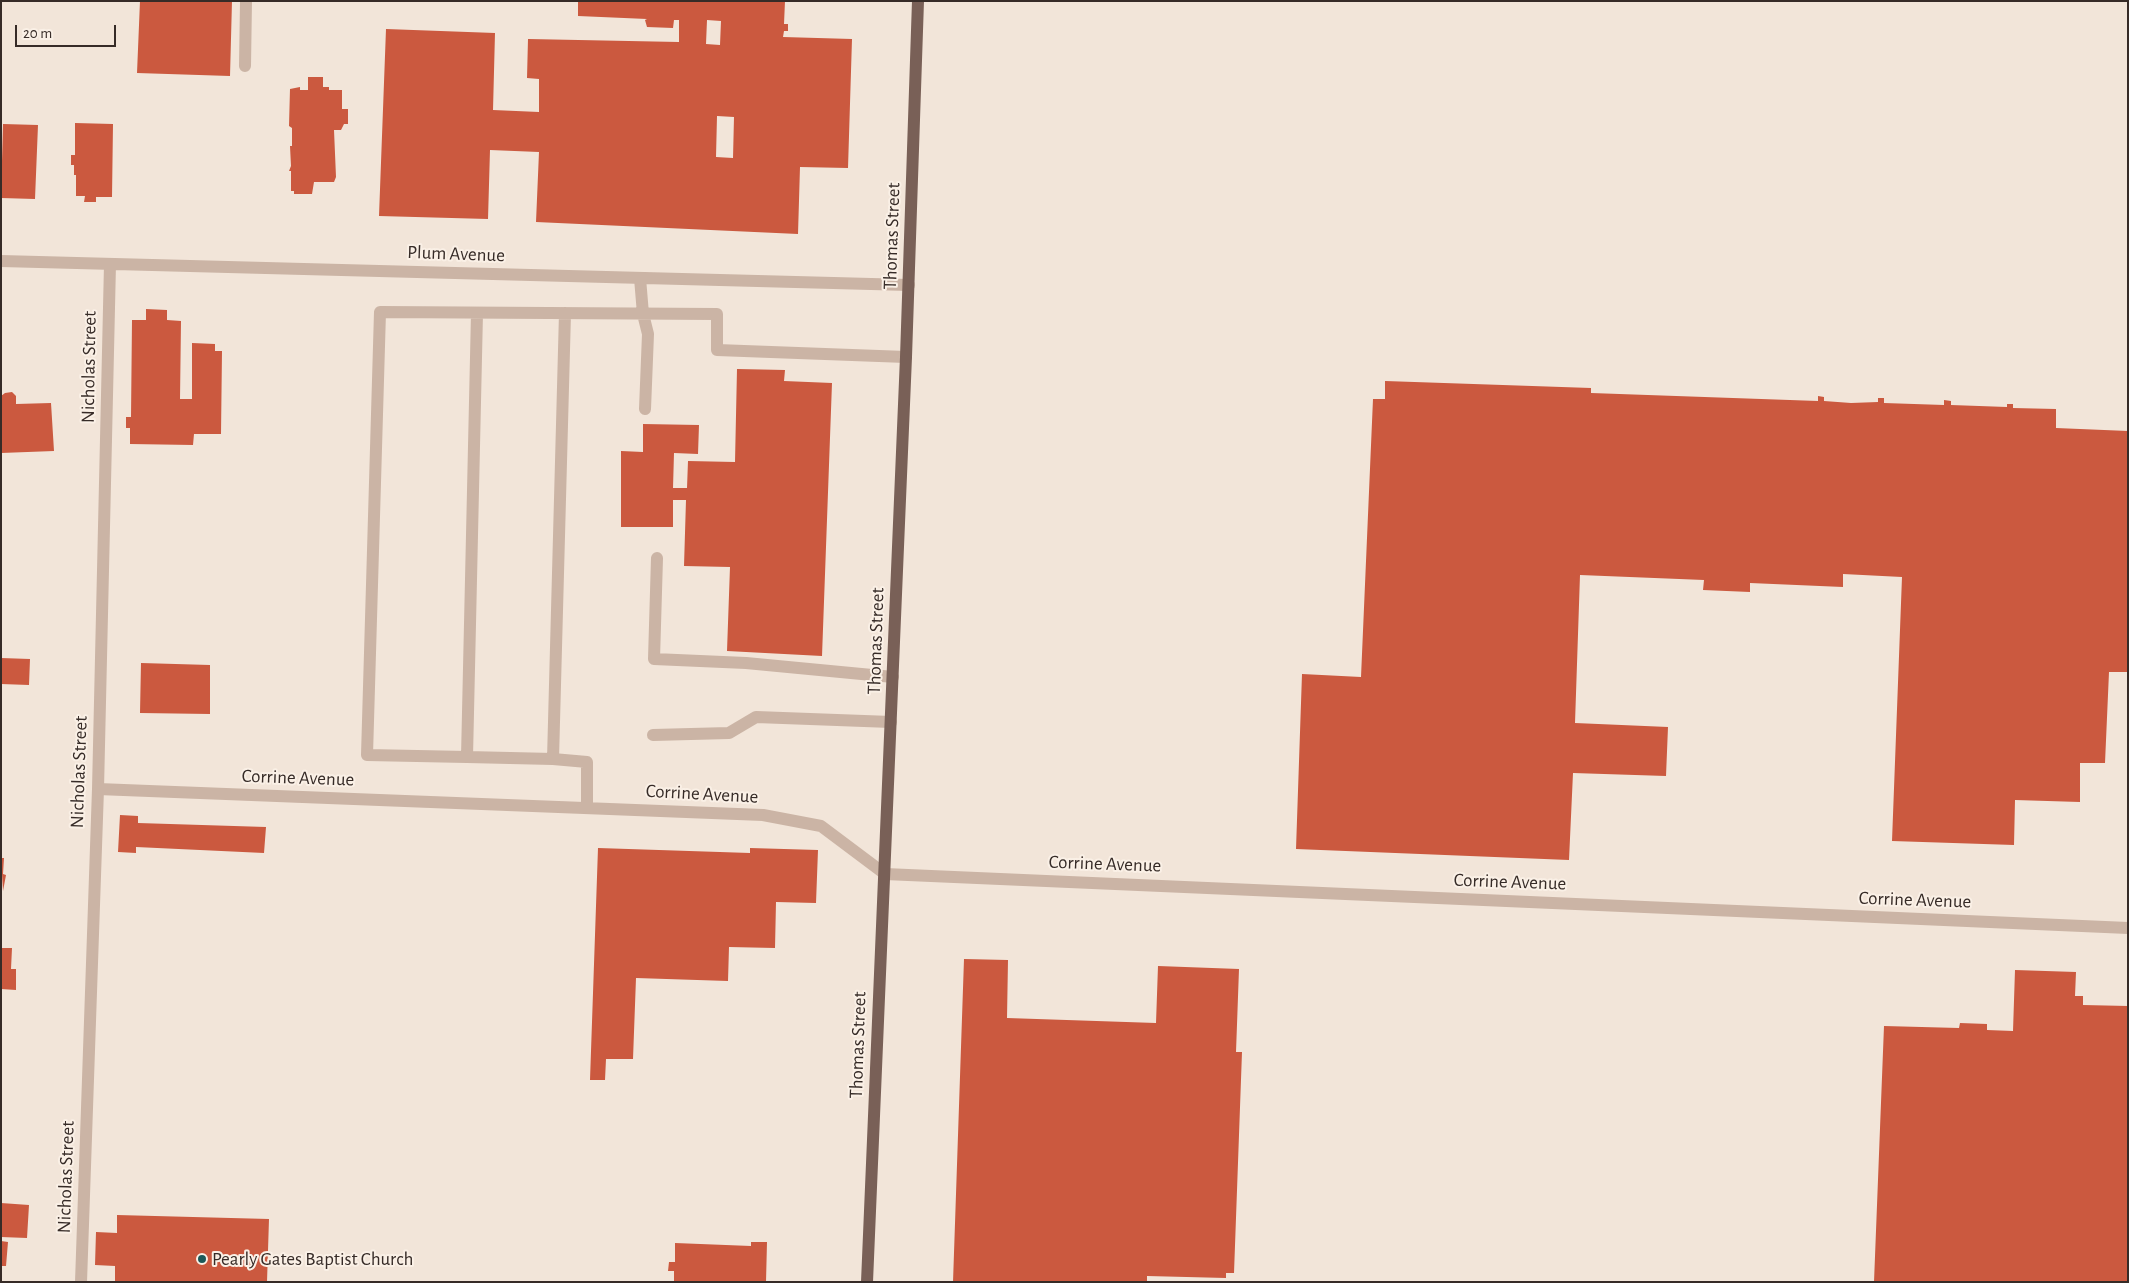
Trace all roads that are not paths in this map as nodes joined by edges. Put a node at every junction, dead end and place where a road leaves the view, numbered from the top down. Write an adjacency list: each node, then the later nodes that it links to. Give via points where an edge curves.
1 (246, 1): 3 (street)
2 (918, 1): 7 (main road, Thomas Street)
3 (245, 66)
4 (1, 261): 5 (street, Plum Avenue)
5 (110, 264): 6 (street, Plum Avenue); 19 (street, Nicholas Street)
6 (640, 278): 7 (street, Plum Avenue); 10 (street)
7 (909, 285): 11 (main road, Thomas Street)
8 (477, 313): 9 (street); 17 (street); 17 (street, via 380,312 367,755)
9 (565, 313): 10 (street); 18 (street)
10 (643, 314): 11 (street, via 717,314 717,350); 12 (street, via 648,334)
11 (906, 357): 14 (main road, Thomas Street)
12 (645, 409)
13 (657, 558): 14 (street, via 654,659 746,663)
14 (893, 677): 15 (main road, Thomas Street)
15 (891, 722): 16 (street, via 756,717 729,734); 21 (main road, Thomas Street)
16 (653, 735)
17 (467, 757): 18 (street)
18 (553, 759): 20 (street, via 588,762)
19 (98, 789): 20 (street, Corrine Avenue); 23 (street, Nicholas Street)
20 (587, 808): 21 (street, Corrine Avenue, via 763,814 821,826)
21 (885, 874): 22 (street, Corrine Avenue); 24 (main road, Thomas Street)
22 (2128, 928)
23 (81, 1282)
24 (867, 1282)

